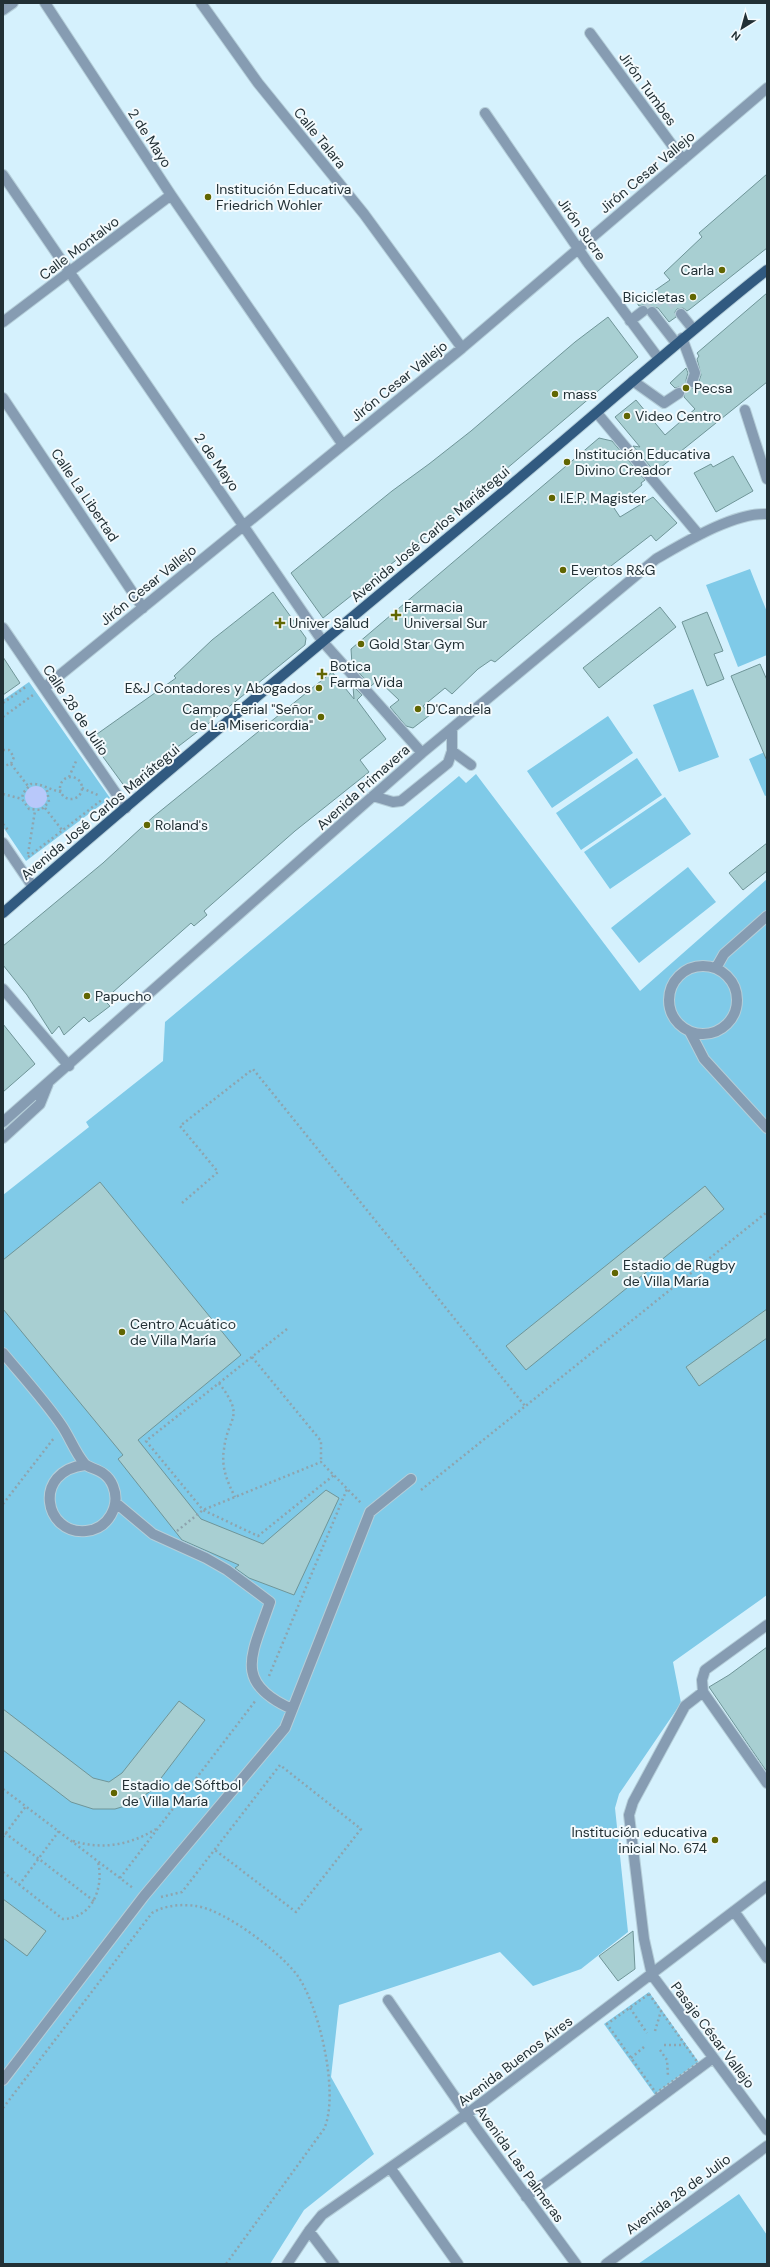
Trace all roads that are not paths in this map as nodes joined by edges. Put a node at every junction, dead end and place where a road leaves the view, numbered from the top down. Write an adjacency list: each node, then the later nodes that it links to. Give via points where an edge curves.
1 (13, 3): 4 (street)
2 (45, 3): 10 (street, 2 de Mayo)
3 (201, 3): 19 (street, Calle Talara, via 258,83 364,214)
4 (3, 10)
5 (590, 33): 8 (street, Jirón Tumbes)
6 (767, 88): 8 (street, Jirón Cesar Vallejo)
7 (485, 113): 11 (street, Jirón Sucre)
8 (683, 160): 11 (street, Jirón Cesar Vallejo)
9 (3, 175): 13 (street, 2 de Mayo)
10 (171, 195): 13 (street, Calle Montalvo); 27 (street, 2 de Mayo)
11 (578, 248): 15 (street, Jirón Sucre); 19 (street, Jirón Cesar Vallejo)
12 (767, 270): 17 (main road, Avenida José Carlos Mariátegui)
13 (70, 273): 16 (street, Calle Montalvo); 30 (street, 2 de Mayo)
14 (681, 314): 17 (street)
15 (630, 321): 18 (street, via 647,312); 20 (street, Jirón Sucre)
16 (3, 322)
17 (693, 329): 18 (main road, Avenida José Carlos Mariátegui)
18 (679, 341): 20 (main road, Avenida José Carlos Mariátegui); 22 (street, via 695,373)
19 (462, 348): 27 (street, Jirón Cesar Vallejo)
20 (659, 359): 21 (main road, Avenida José Carlos Mariátegui)
21 (633, 381): 23 (street, via 664,403); 26 (main road, Avenida José Carlos Mariátegui)
22 (692, 382)
23 (679, 393)
24 (3, 398): 32 (street, Calle La Libertad)
25 (745, 410): 28 (street)
26 (597, 413): 31 (street); 34 (main road, Avenida José Carlos Mariátegui)
27 (343, 445): 30 (street, Jirón Cesar Vallejo)
28 (767, 480)
29 (767, 514): 31 (street, Avenida Primavera, via 760,513 736,520)
30 (244, 526): 32 (street, Jirón Cesar Vallejo); 34 (street, 2 de Mayo)
31 (699, 534): 36 (street, Avenida Primavera, via 656,559)
32 (143, 608): 35 (street, Jirón Cesar Vallejo)
33 (3, 628): 35 (street, Calle 28 de Julio)
34 (323, 642): 38 (street, 2 de Mayo); 41 (main road, Avenida José Carlos Mariátegui)
35 (44, 688): 41 (street, Calle 28 de Julio)
36 (452, 728): 37 (street); 38 (street, Avenida Primavera)
37 (452, 751): 39 (street); 40 (street, via 448,763 401,802)
38 (422, 753): 40 (street, Avenida Primavera)
39 (471, 765)
40 (373, 796): 49 (street, Avenida Primavera)
41 (126, 808): 43 (main road, Avenida José Carlos Mariátegui)
42 (3, 843): 43 (street)
43 (33, 887): 44 (main road, Avenida José Carlos Mariátegui)
44 (3, 913)
45 (767, 916): 46 (street, via 724,954)
46 (716, 968): 48 (street, via 735,986 738,1004 735,1013 717,1032); 48 (street, via 707,965 689,968 675,979 671,987 668,996 671,1013 676,1021)
47 (3, 989): 49 (street)
48 (690, 1032): 52 (street, via 704,1059)
49 (69, 1066): 50 (street, Avenida Primavera)
50 (48, 1083): 51 (street, Avenida Primavera); 53 (street, via 40,1104)
51 (3, 1122)
52 (767, 1128)
53 (3, 1138)
54 (3, 1353): 55 (street, via 62,1426)
55 (85, 1465): 57 (street, via 98,1469 108,1478 116,1494); 57 (street, via 74,1466 64,1471 51,1488 51,1510 57,1519 65,1527 75,1531 86,1531 106,1522)
56 (411, 1478): 60 (street, via 370,1512)
57 (116, 1503): 60 (street, via 152,1534 227,1570 270,1602 253,1652 252,1672 266,1696)
58 (767, 1626): 59 (street, via 705,1670 702,1680)
59 (703, 1692): 61 (street); 65 (street, via 685,1706 633,1802 629,1815 644,1939)
60 (292, 1710): 68 (street, via 285,1728 144,1896)
61 (767, 1784)
62 (767, 1886): 63 (street, Avenida Buenos Aires)
63 (734, 1911): 64 (street); 65 (street, Avenida Buenos Aires)
64 (767, 1958)
65 (652, 1975): 67 (street, Pasaje César Vallejo); 69 (street, Avenida Buenos Aires)
66 (388, 2000): 69 (street, Avenida Las Palmeras)
67 (713, 2058): 70 (street, Pasaje César Vallejo); 73 (street)
68 (3, 2080)
69 (467, 2114): 72 (street, Avenida Buenos Aires); 73 (street, Avenida Las Palmeras)
70 (767, 2130)
71 (767, 2146): 79 (street, Avenida 28 de Julio)
72 (391, 2169): 74 (street, Avenida Buenos Aires, via 322,2215); 77 (street)
73 (526, 2197): 78 (street, Avenida Las Palmeras)
74 (309, 2231): 75 (street, Avenida Buenos Aires); 76 (street)
75 (287, 2264)
76 (334, 2264)
77 (458, 2264)
78 (576, 2264)
79 (606, 2264)

